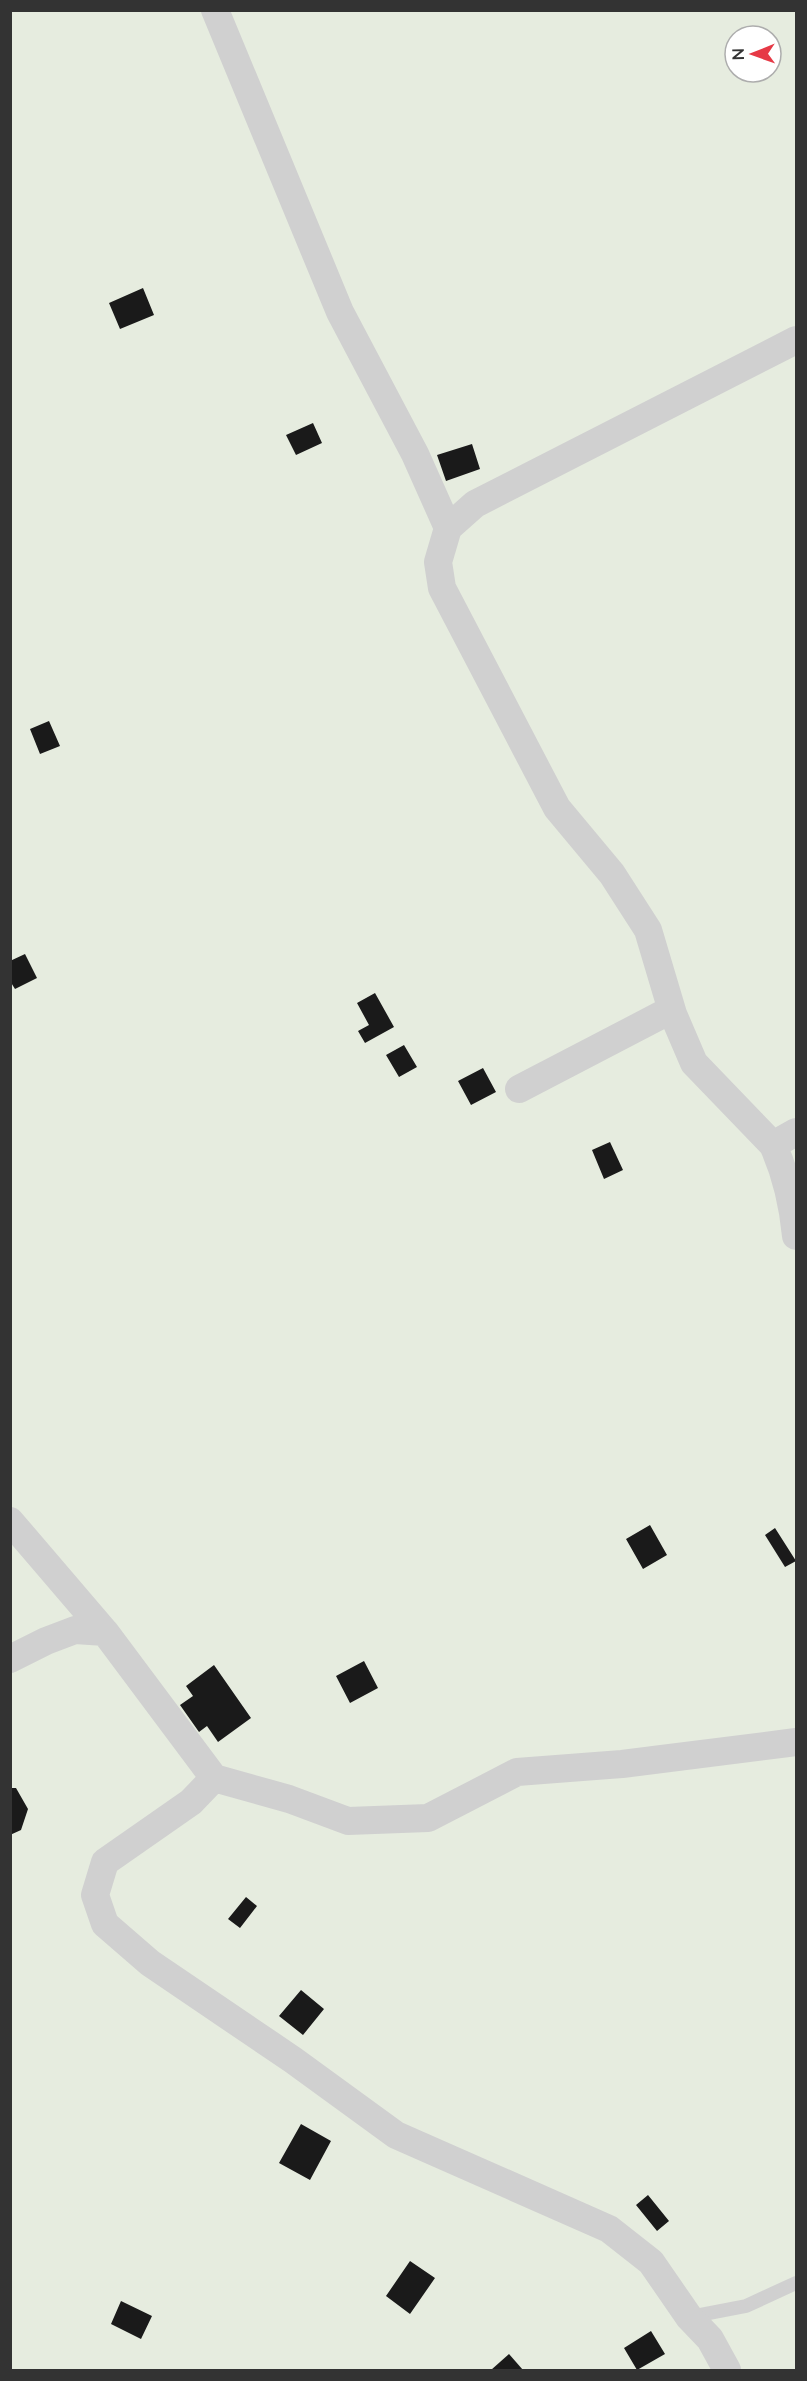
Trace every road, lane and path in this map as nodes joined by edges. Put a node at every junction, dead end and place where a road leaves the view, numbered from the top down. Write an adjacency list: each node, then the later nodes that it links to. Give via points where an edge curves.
1 (215, 10): 3 (street, via 340,312 415,454)
2 (796, 340): 3 (street, via 475,504)
3 (448, 528): 4 (street, via 438,562 442,588 557,808 612,874 648,930)
4 (673, 1014): 5 (street, via 661,1015); 6 (street, via 694,1063)
5 (519, 1089)
6 (785, 1138): 7 (street, via 782,1165)
7 (796, 1236)
8 (10, 1521): 9 (street)
9 (105, 1632): 10 (street, via 75,1630); 12 (street)
10 (10, 1659)
11 (796, 1742): 12 (street, via 622,1764 517,1772 428,1818 348,1821)
12 (214, 1778): 14 (street, via 191,1802 105,1862 95,1895 105,1924 150,1964 396,2135 609,2229 651,2262)
13 (796, 2283): 14 (lane, via 746,2306)
14 (689, 2317): 15 (street, via 710,2339)
15 (727, 2370)

